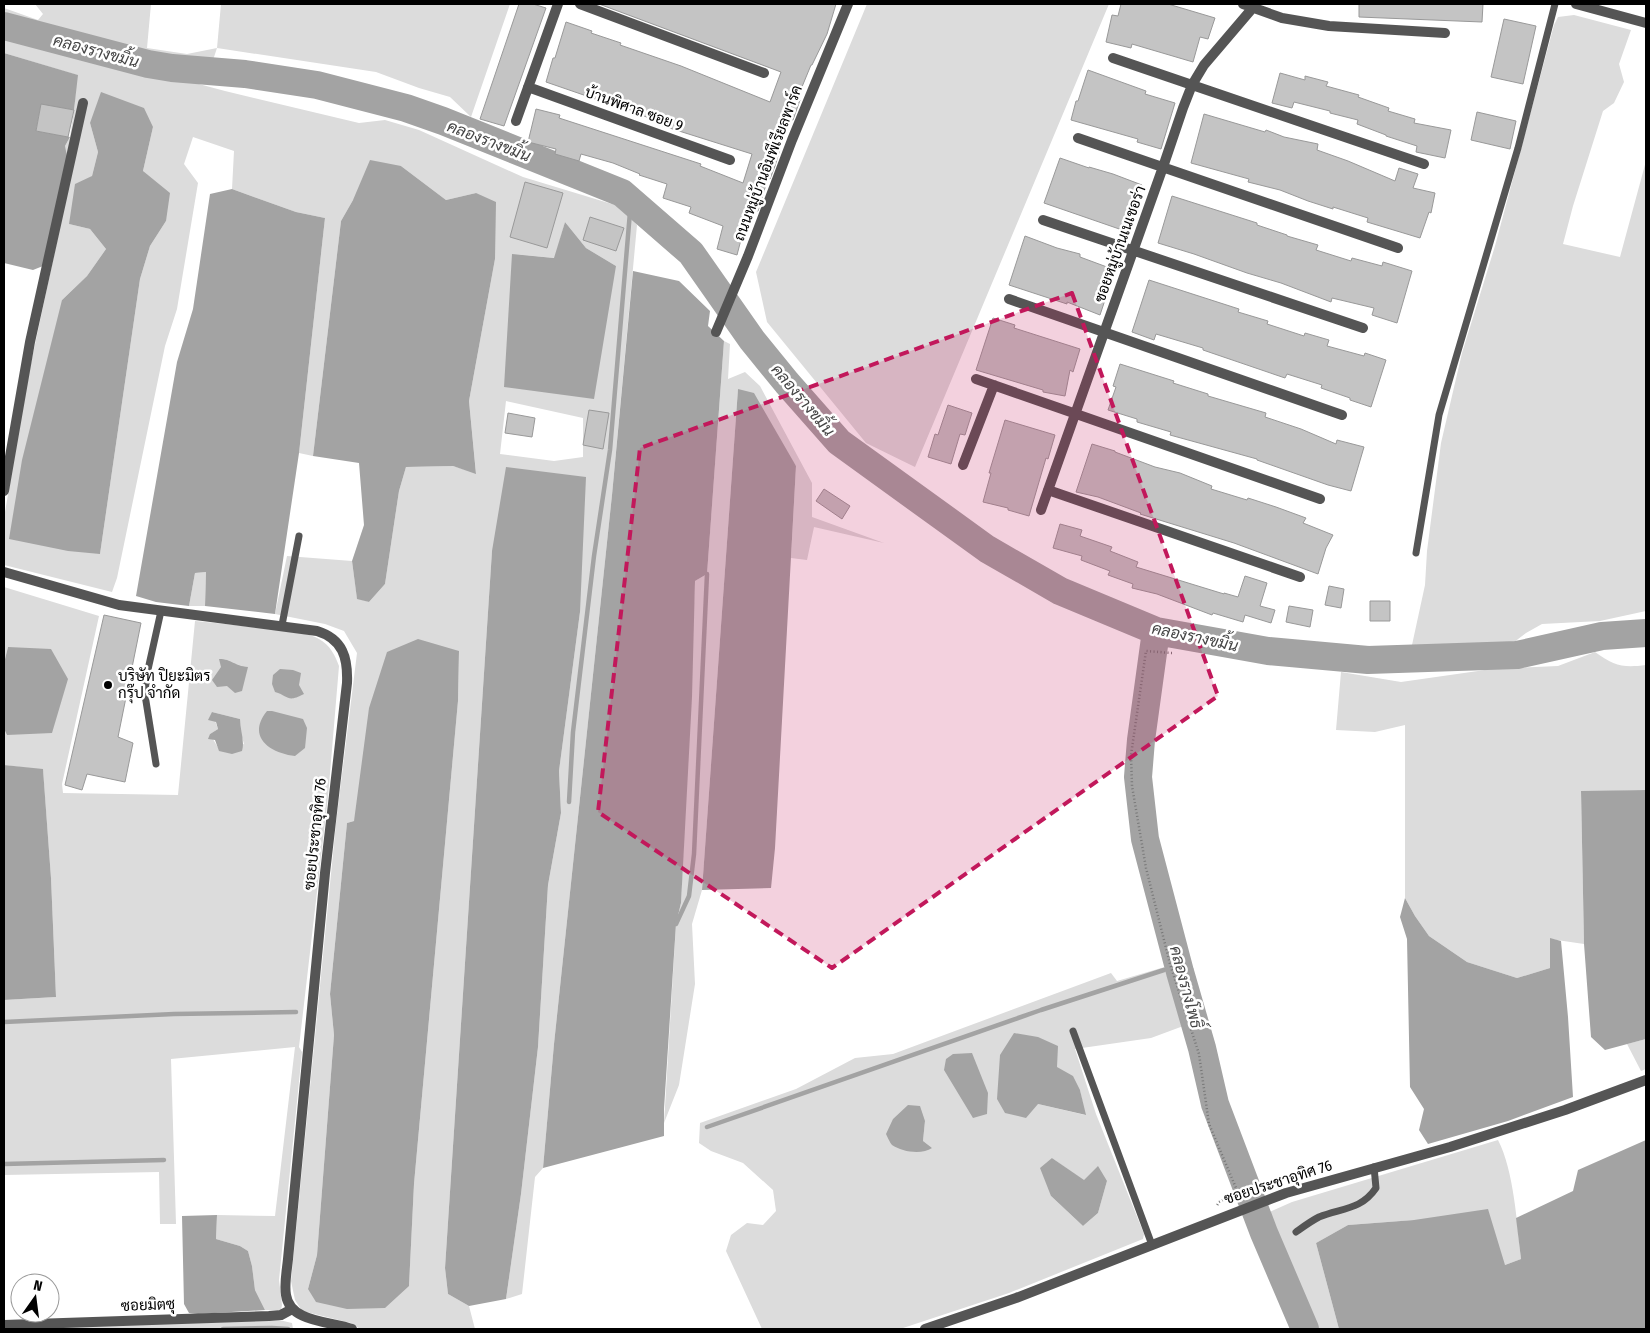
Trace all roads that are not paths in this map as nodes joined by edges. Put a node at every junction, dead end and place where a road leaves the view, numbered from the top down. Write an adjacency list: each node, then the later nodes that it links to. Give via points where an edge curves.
1 (558, 4): 12 (street)
2 (580, 4): 10 (street)
3 (848, 4): 24 (street, ถนนหมู่บ้านอิมพีเรียลพาร์ค)
4 (1555, 4): 36 (lane, via 1518,148 1439,415)
5 (1576, 4): 7 (street)
6 (1251, 5): 8 (street, via 1282,18 1330,26); 11 (street, ซอยหมู่บ้านเนเชอร่า)
7 (1646, 23)
8 (1445, 33)
9 (1113, 58): 11 (street)
10 (764, 73)
11 (1192, 85): 17 (street); 18 (street, ซอยหมู่บ้านเนเชอร่า)
12 (528, 87): 14 (street); 16 (street, บ้านพิศาล ซอย 9)
13 (83, 103): 32 (street, via 30,342)
14 (516, 121)
15 (1078, 138): 18 (street)
16 (730, 160)
17 (1424, 164)
18 (1164, 167): 20 (street); 21 (street, ซอยหมู่บ้านเนเชอร่า)
19 (1043, 220): 21 (street)
20 (1398, 248)
21 (1134, 251): 23 (street); 25 (street, ซอยหมู่บ้านเนเชอร่า)
22 (1009, 299): 25 (street)
23 (1364, 328)
24 (716, 332)
25 (1104, 333): 28 (street, ซอยหมู่บ้านเนเชอร่า); 29 (street)
26 (976, 379): 27 (street)
27 (994, 385): 28 (street); 30 (street)
28 (1076, 414): 31 (street, ซอยหมู่บ้านเนเชอร่า); 33 (street)
29 (1342, 415)
30 (963, 465)
31 (1048, 490): 34 (street, ซอยหมู่บ้านเนเชอร่า); 38 (street)
32 (4, 492)
33 (1320, 499)
34 (1041, 510)
35 (299, 536): 40 (lane)
36 (1416, 552)
37 (4, 572): 39 (street, ซอยประชาอุทิศ 76, via 119,605)
38 (1300, 577)
39 (161, 611): 40 (street, ซอยประชาอุทิศ 76); 41 (lane, via 145,695)
40 (282, 625): 47 (street, ซอยประชาอุทิศ 76, via 317,630 333,638 346,659 347,672 288,1259 286,1296)
41 (156, 764)
42 (1073, 1031): 46 (lane)
43 (1646, 1080): 44 (street, ซอยประชาอุทิศ 76, via 1450,1147)
44 (1374, 1167): 45 (lane, via 1376,1188 1369,1198 1356,1206 1317,1218); 46 (street, ซอยประชาอุทิศ 76, via 1286,1193)
45 (1296, 1232)
46 (1152, 1246): 50 (street, ซอยประชาอุทิศ 76)
47 (292, 1309): 48 (street, ซอยมิตซุ, via 281,1315 269,1316); 49 (street, via 303,1316)
48 (4, 1325)
49 (352, 1329)
50 (925, 1329)

